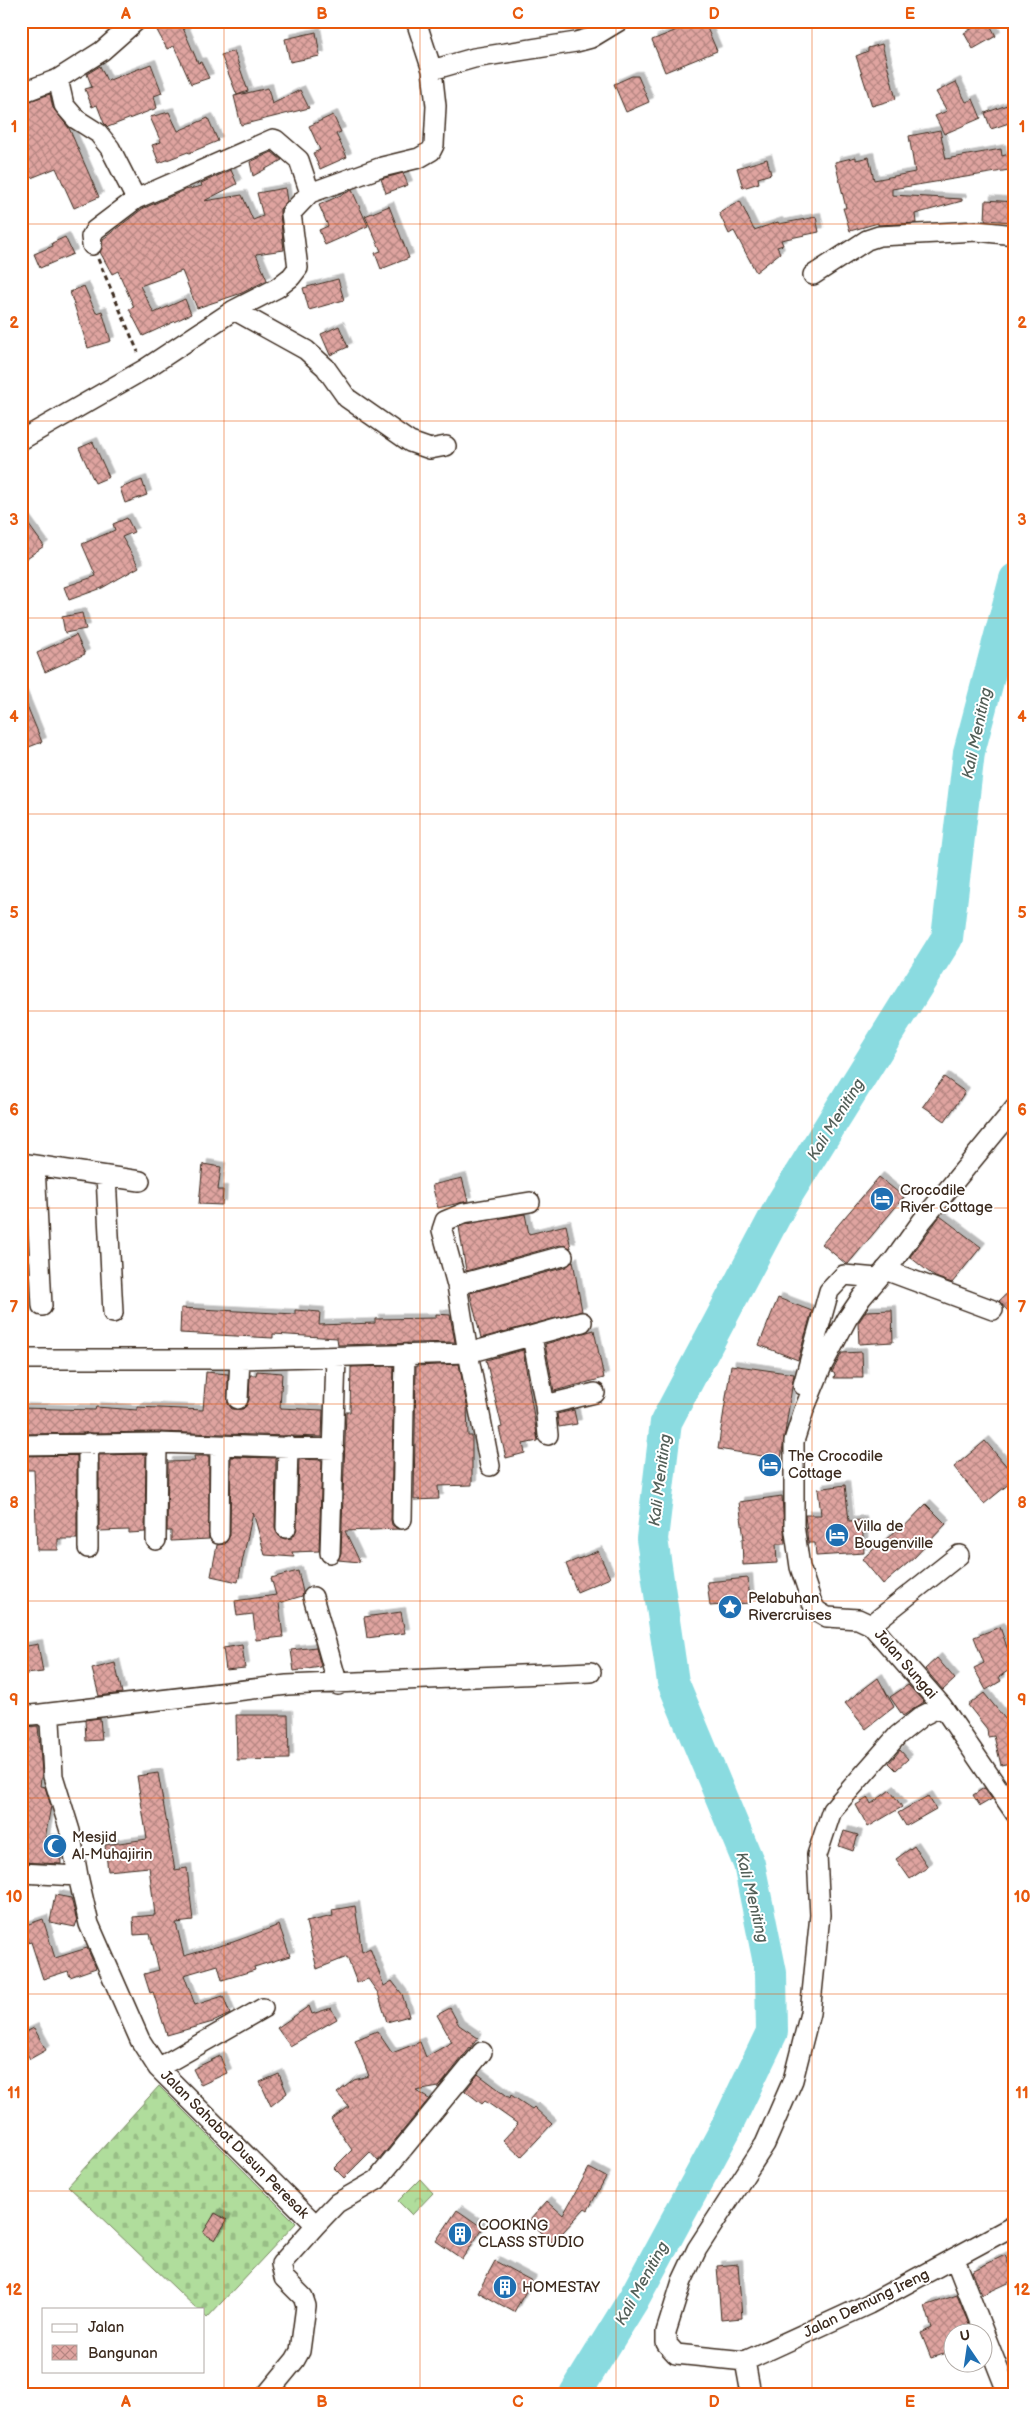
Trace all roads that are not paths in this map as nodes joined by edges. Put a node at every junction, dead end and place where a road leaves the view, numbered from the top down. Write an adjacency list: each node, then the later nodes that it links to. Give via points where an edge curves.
1 (136, 21): 5 (street, via 102,51)
2 (416, 21): 4 (street)
3 (619, 21): 4 (street, via 591,38 576,42 474,58)
4 (432, 70): 7 (street, via 436,106 432,151 420,158 382,167)
5 (58, 79): 6 (street); 8 (street, via 64,106 76,119 98,133 110,148)
6 (21, 93)
7 (310, 193): 8 (street, via 299,160 273,139); 12 (street, via 291,213 290,219 298,268 277,288)
8 (136, 198): 10 (street, via 95,230 91,237)
9 (1015, 235): 11 (street, via 977,231 879,236 867,240)
10 (92, 245)
11 (813, 275)
12 (234, 310): 13 (street, via 144,369); 14 (street, via 311,354 325,367 344,395 410,442 430,449)
13 (21, 440)
14 (446, 446)
15 (1015, 1108): 21 (street, Jalan Sungai)
16 (28, 1164): 17 (street); 23 (street)
17 (106, 1176): 18 (street); 25 (street)
18 (140, 1181)
19 (530, 1202): 22 (street, via 464,1213 445,1221 442,1230)
20 (563, 1256): 22 (street)
21 (881, 1274): 24 (street); 33 (street, via 844,1275 828,1291); 53 (street, Jalan Sungai, via 838,1335 804,1410 794,1442 794,1525 800,1567 812,1604 817,1612 827,1617 858,1619)
22 (457, 1285): 28 (street)
23 (42, 1306)
24 (994, 1310)
25 (113, 1314)
26 (582, 1322): 27 (street)
27 (532, 1336): 28 (street); 36 (street)
28 (468, 1353): 29 (street); 44 (street)
29 (405, 1354): 30 (street); 45 (street)
30 (336, 1357): 32 (street); 43 (street)
31 (21, 1359): 32 (street)
32 (240, 1359): 35 (street)
33 (803, 1385)
34 (595, 1393): 36 (street)
35 (238, 1399)
36 (545, 1405): 37 (street)
37 (548, 1435)
38 (157, 1443): 39 (street); 41 (street); 48 (street)
39 (88, 1444): 40 (street); 49 (street)
40 (21, 1445)
41 (220, 1446): 42 (street); 47 (street)
42 (288, 1446): 43 (street); 46 (street)
43 (334, 1450): 50 (street)
44 (490, 1466)
45 (402, 1519)
46 (286, 1528)
47 (219, 1534)
48 (156, 1540)
49 (88, 1548)
50 (330, 1553)
51 (959, 1555): 53 (street)
52 (313, 1597): 55 (street)
53 (872, 1625): 56 (street, Jalan Sungai)
54 (591, 1672): 55 (street)
55 (338, 1685): 57 (street, via 255,1688)
56 (942, 1706): 59 (street, Jalan Sungai); 68 (street, via 922,1716 898,1735 832,1810 817,1855 820,1915 810,2013 793,2080 765,2144 697,2249 682,2281 666,2332 666,2343 676,2354)
57 (41, 1714): 58 (street); 61 (street, Jalan Sahabat Dusun Peresak, via 51,1725 53,1776 70,1831)
58 (21, 1716)
59 (1015, 1813)
60 (21, 1872): 61 (street)
61 (78, 1876): 64 (street, Jalan Sahabat Dusun Peresak, via 89,1924 140,2040)
62 (263, 2008): 64 (street)
63 (482, 2052): 65 (street, via 377,2180 337,2203)
64 (158, 2068): 65 (street, Jalan Sahabat Dusun Peresak)
65 (316, 2225): 69 (street, Jalan Sahabat Dusun Peresak, via 281,2264 284,2278 300,2293 306,2306 300,2351)
66 (1015, 2225): 67 (street, Jalan Demung Ireng)
67 (955, 2259): 68 (street, Jalan Demung Ireng, via 861,2308); 71 (street)
68 (745, 2360): 70 (street)
69 (267, 2394)
70 (751, 2394)
71 (1008, 2394)

